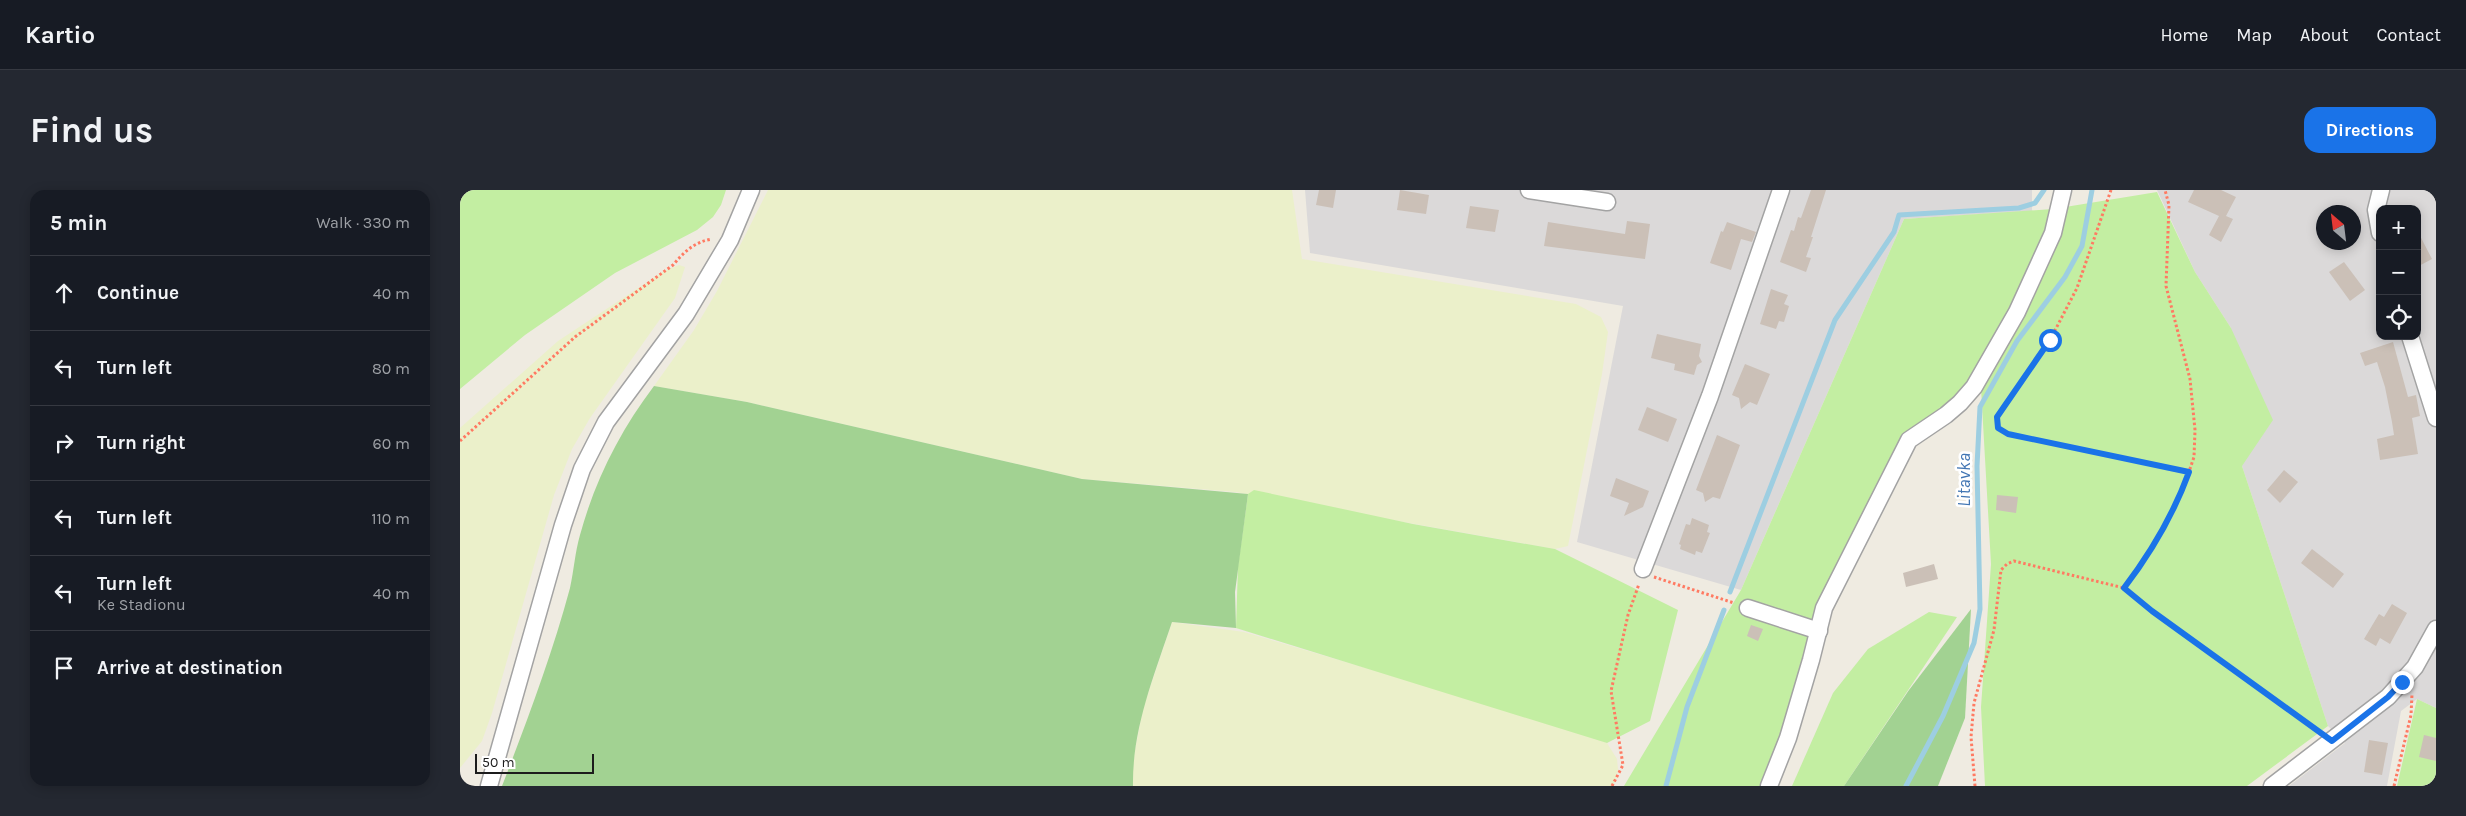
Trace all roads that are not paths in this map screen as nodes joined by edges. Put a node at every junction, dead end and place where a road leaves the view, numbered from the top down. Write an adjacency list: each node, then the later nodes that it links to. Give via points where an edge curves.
1 (751, 190): 14 (street, via 730,240 686,314 606,422 582,469)
2 (1529, 190): 6 (street)
3 (1781, 190): 10 (street, via 1710,396)
4 (2063, 190): 13 (street, via 2053,233 2017,312 1974,387 1946,415 1909,440 1824,608)
5 (2381, 190): 7 (street)
6 (1606, 202)
7 (2377, 205)
8 (2411, 340): 9 (street)
9 (2436, 418)
10 (1643, 569)
11 (1748, 608): 13 (street)
12 (2436, 629): 16 (street, via 2415,667 2388,697)
13 (1819, 631): 15 (street, via 1788,738)
14 (489, 786)
15 (1769, 786)
16 (2272, 786)

